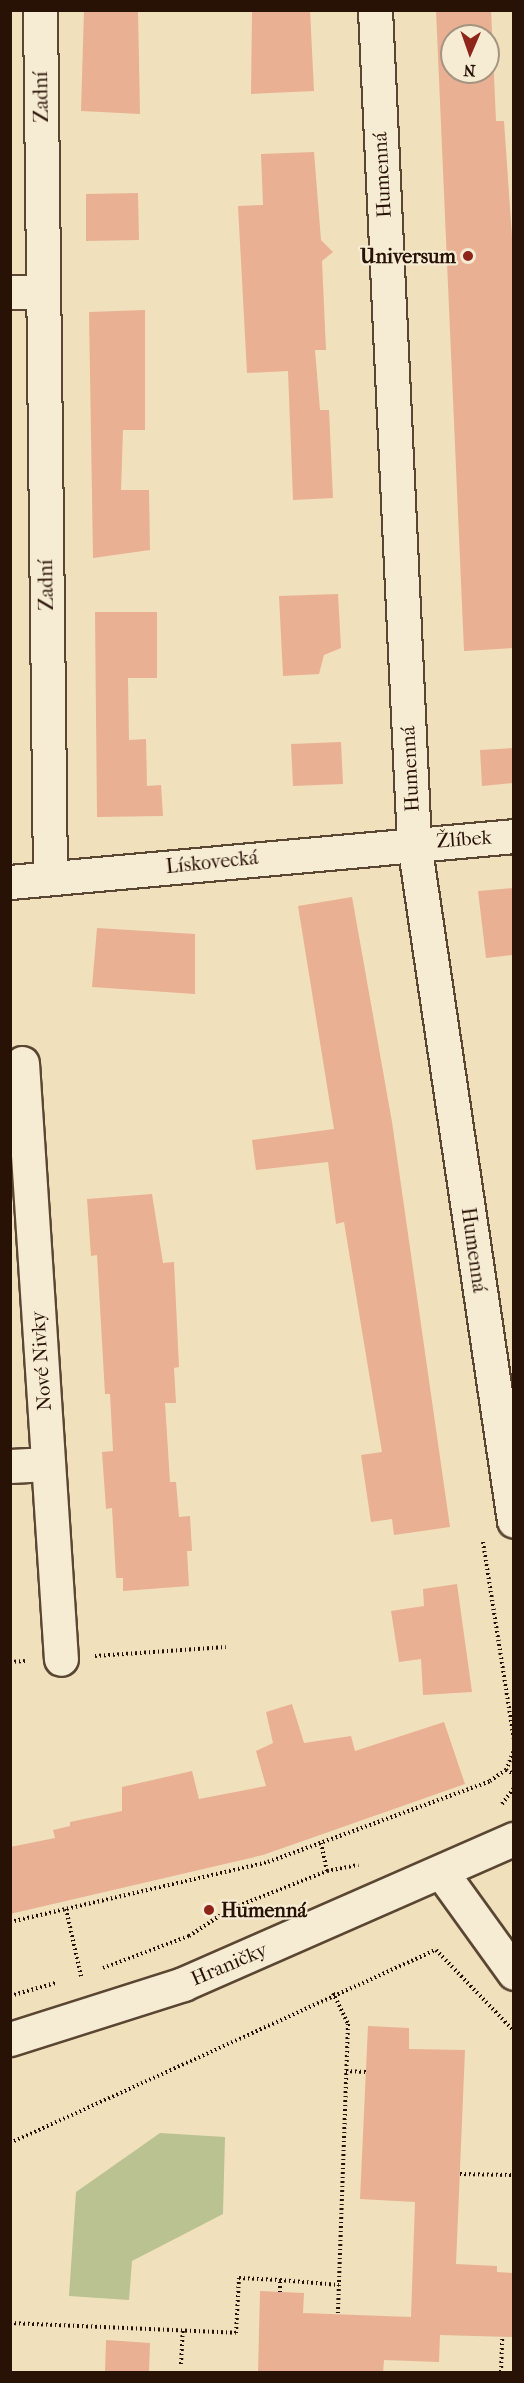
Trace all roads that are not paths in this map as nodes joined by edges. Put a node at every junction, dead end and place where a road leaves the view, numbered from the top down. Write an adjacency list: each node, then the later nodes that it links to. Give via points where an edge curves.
1 (40, 10): 4 (street, Zadní)
2 (375, 10): 6 (street, Humenná)
3 (10, 292): 4 (street)
4 (43, 292): 7 (street, Zadní)
5 (513, 836): 6 (street, Žlíbek)
6 (414, 843): 7 (street, Lískovecká); 13 (street, Humenná)
7 (50, 878): 8 (street, Lískovecká)
8 (10, 882)
9 (22, 1063): 10 (street, Nové Nivky)
10 (22, 1254): 11 (street, Nové Nivky)
11 (48, 1464): 12 (street); 14 (street, Nové Nivky)
12 (10, 1466)
13 (513, 1521)
14 (61, 1659)
15 (513, 1839): 16 (street, Hraničky)
16 (442, 1874): 17 (street); 18 (street, Hraničky, via 183,1984)
17 (513, 1972)
18 (10, 2039)

